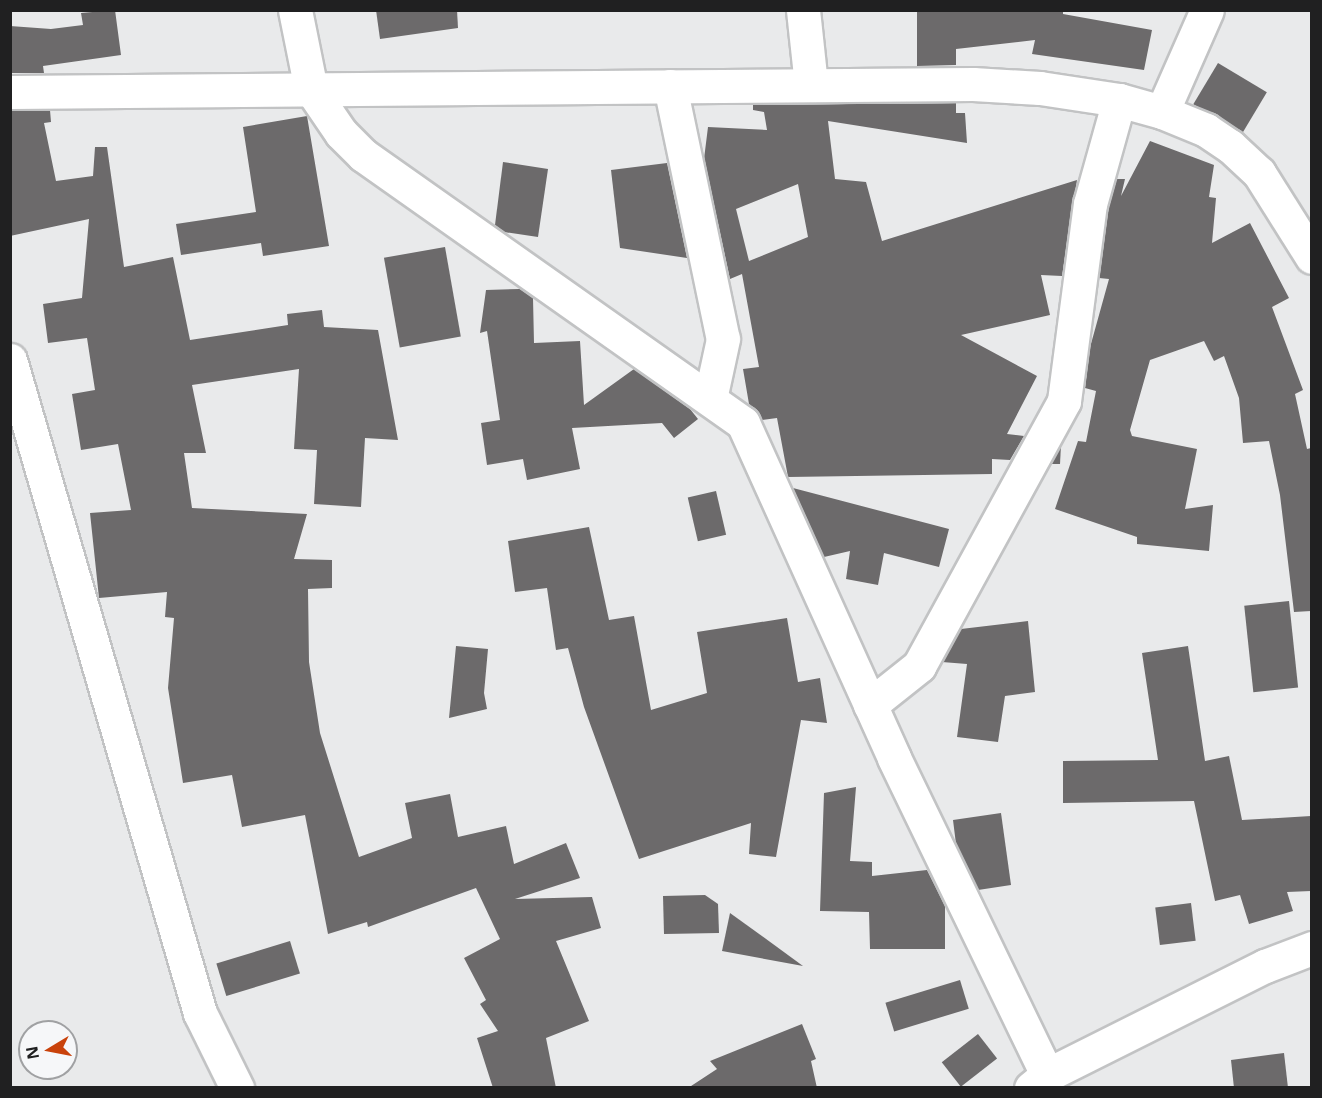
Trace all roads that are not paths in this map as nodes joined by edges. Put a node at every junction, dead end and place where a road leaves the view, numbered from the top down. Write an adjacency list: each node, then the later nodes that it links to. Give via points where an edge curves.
1 (295, 10): 6 (street)
2 (803, 10): 4 (street)
3 (1207, 10): 9 (street)
4 (811, 85): 5 (street); 8 (street, via 973,84 1040,88)
5 (670, 86): 6 (street); 12 (street, via 723,339)
6 (310, 89): 7 (street); 12 (street, via 341,133 363,155)
7 (10, 92)
8 (1119, 100): 9 (street); 13 (street, via 1090,204 1064,401 919,666)
9 (1162, 112): 10 (street, via 1214,135 1258,173)
10 (1311, 257)
11 (10, 360): 16 (street, via 200,1013)
12 (710, 399): 13 (street, via 743,423)
13 (870, 705): 15 (street)
14 (1311, 948): 15 (street, via 1265,966)
15 (1039, 1081)
16 (237, 1088)

